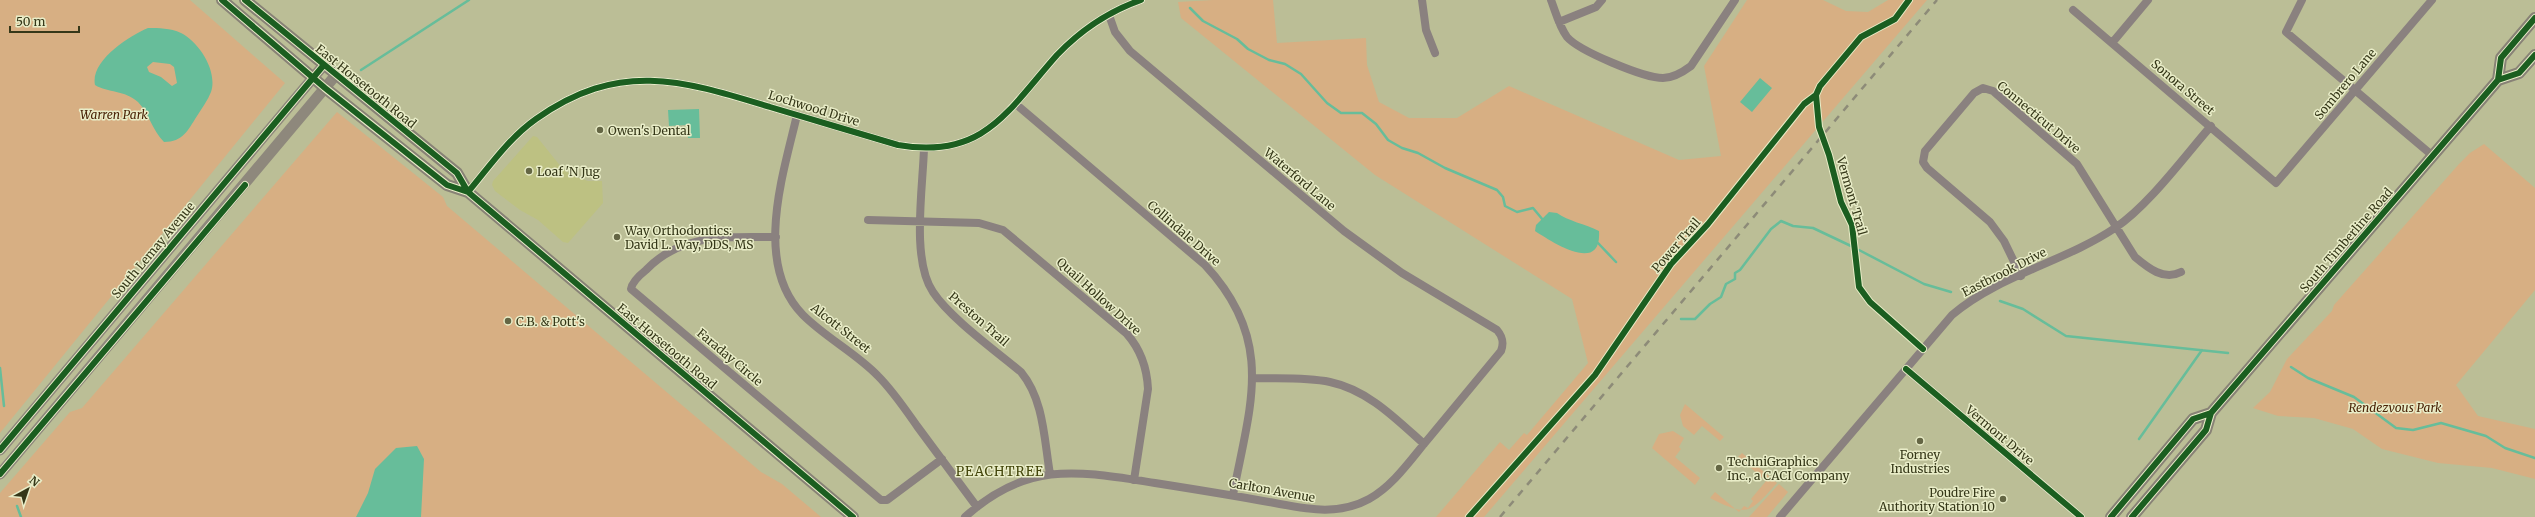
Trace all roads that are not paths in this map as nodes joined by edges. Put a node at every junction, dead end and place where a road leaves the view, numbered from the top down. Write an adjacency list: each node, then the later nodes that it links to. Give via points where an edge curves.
1 (222, 0): 20 (main road, East Horsetooth Road)
2 (245, 0): 18 (main road, East Horsetooth Road)
3 (1141, 0): 12 (street, Lochwood Drive)
4 (1422, 0): 16 (street, via 1426,30)
5 (1552, 0): 14 (street)
6 (1602, 0): 14 (street, via 1596,7)
7 (1735, 0): 14 (street, via 1691,66 1665,78 1645,75 1582,50 1568,37)
8 (2148, 0): 15 (street)
9 (2302, 0): 23 (street, via 2286,32)
10 (2432, 0): 23 (street, Sombrero Lane)
11 (2073, 10): 15 (street, Sonora Street)
12 (1109, 15): 24 (street, Lochwood Drive, via 1063,50); 37 (street, Waterford Lane, via 1115,32 1130,51 1344,232 1402,273)
13 (2535, 18): 21 (main road, via 2501,58)
14 (1559, 22)
15 (2112, 43): 26 (street, Sonora Street)
16 (1435, 53)
17 (2535, 56): 21 (main road, via 2519,73)
18 (323, 66): 19 (main road, East Horsetooth Road); 20 (main road, South Lemay Avenue)
19 (335, 76): 22 (main road); 30 (main road, East Horsetooth Road, via 456,173)
20 (314, 77): 22 (main road, East Horsetooth Road); 42 (main road, South Lemay Avenue)
21 (2498, 80): 28 (main road, South Timberline Road)
22 (325, 88): 30 (main road, East Horsetooth Road, via 447,185); 44 (main road)
23 (2355, 91): 28 (street); 29 (street, Sombrero Lane)
24 (1017, 105): 27 (street, Lochwood Drive, via 982,134 955,144); 39 (street, Collindale Drive, via 1205,265 1218,279 1229,294 1246,331)
25 (798, 115): 27 (street, Lochwood Drive, via 898,145); 30 (street, Lochwood Drive, via 681,82 654,79 616,84 570,98 535,120 507,146); 34 (street, Alcott Street, via 782,180)
26 (2211, 126): 29 (street, Sonora Street); 33 (street, Eastbrook Drive, via 2139,208)
27 (924, 148): 32 (street, Preston Trail)
28 (2433, 156): 40 (main road, South Timberline Road)
29 (2276, 183)
30 (468, 192): 49 (main road, East Horsetooth Road)
31 (868, 220): 32 (street, Quail Hollow Drive)
32 (921, 221): 45 (street, Preston Trail, via 922,270 932,292 945,307 1021,372 1034,390); 46 (street, Quail Hollow Drive, via 979,223 1003,230 1134,342 1146,365 1148,389)
33 (2116, 227): 35 (street, Connecticut Drive, via 2128,248 2146,266 2164,275); 36 (street, Eastbrook Drive); 36 (street, Connecticut Drive, via 2077,164 1993,91 1983,88 1974,94 1925,151 1924,162 1927,168 1990,222 2004,241)
34 (776, 237): 43 (street, Alcott Street, via 778,269 787,293 796,306 879,376); 43 (street, Faraday Circle, via 718,238 689,242 659,258 640,275 631,289 881,500 887,500)
35 (2181, 272)
36 (2021, 276): 38 (street, Eastbrook Drive, via 1964,305 1952,315)
37 (1501, 334): 41 (street, Carlton Avenue, via 1501,351)
38 (1906, 369): 51 (street, Eastbrook Drive); 52 (street, Vermont Drive)
39 (1253, 378): 41 (street, via 1316,380 1343,386 1377,404); 47 (street, Collindale Drive)
40 (2211, 413): 53 (main road, South Timberline Road, via 2194,419); 54 (main road, South Timberline Road, via 2206,430)
41 (1424, 444): 47 (street, Carlton Avenue, via 1391,483 1368,500 1353,506 1319,511)
42 (0, 450)
43 (942, 459): 48 (street, Alcott Street)
44 (0, 474)
45 (1050, 474): 46 (street, Carlton Avenue, via 1091,473); 48 (street, Carlton Avenue, via 1015,484)
46 (1134, 480): 47 (street, Carlton Avenue)
47 (1233, 495)
48 (977, 506): 50 (street, Carlton Avenue)
49 (853, 517)
50 (965, 517)
51 (1780, 517)
52 (2081, 517)
53 (2111, 517)
54 (2132, 517)

